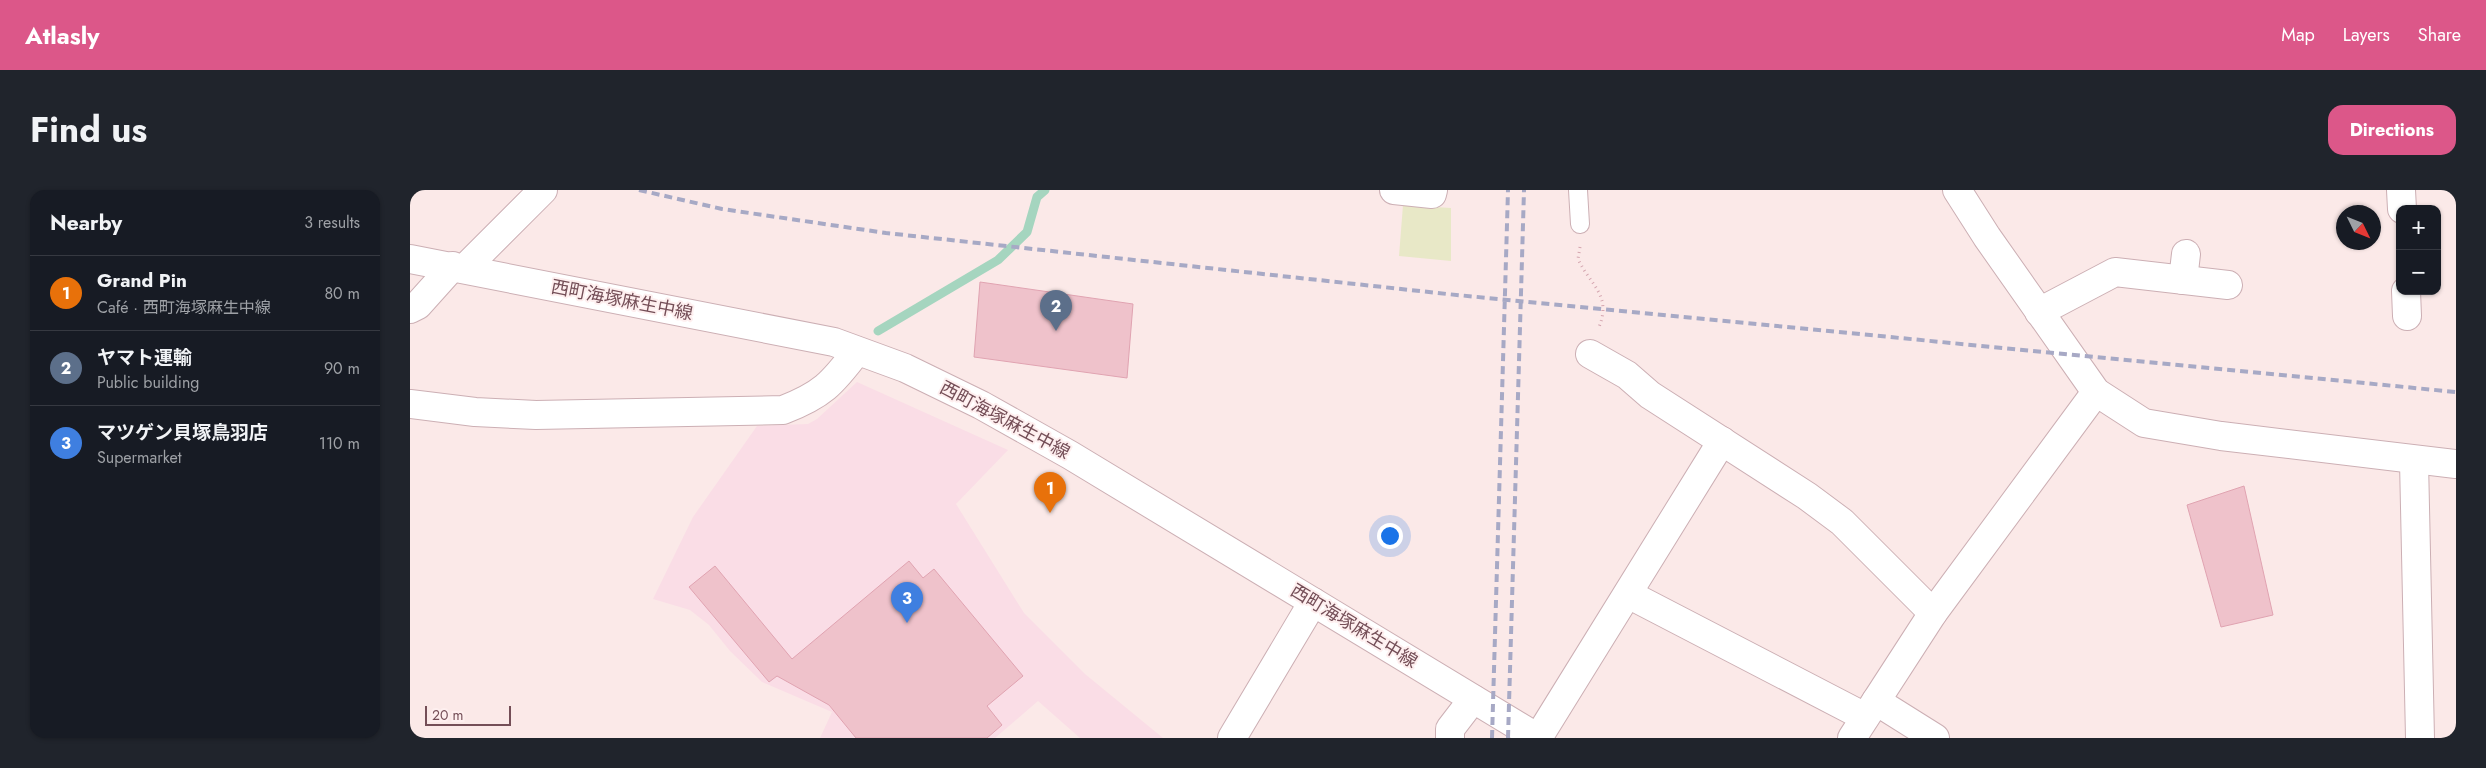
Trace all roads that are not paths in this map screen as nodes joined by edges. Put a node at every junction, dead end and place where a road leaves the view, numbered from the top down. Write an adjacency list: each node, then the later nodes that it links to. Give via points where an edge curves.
1 (543, 190): 10 (street)
2 (1394, 190): 3 (street, via 1432,194)
3 (1433, 190)
4 (1578, 190): 8 (lane)
5 (1957, 190): 13 (street)
6 (2401, 190): 7 (street)
7 (2402, 205)
8 (1580, 224)
9 (410, 259): 10 (street, 西町海塚麻生中線)
10 (459, 268): 12 (street); 14 (street, 西町海塚麻生中線, via 834,342)
11 (2228, 285): 13 (street, via 2184,267 2115,272)
12 (410, 309)
13 (2039, 312): 16 (street)
14 (857, 351): 17 (street, via 836,379 811,399 783,410 536,415); 22 (street, 西町海塚麻生中線, via 905,368 981,405 1070,455)
15 (1590, 354): 18 (street, via 1627,375)
16 (2096, 392): 19 (street, via 2144,423); 23 (street)
17 (410, 404)
18 (1722, 441): 21 (street); 23 (street, via 1842,522)
19 (2414, 461): 20 (street); 30 (street)
20 (2456, 464)
21 (1628, 594): 25 (street); 28 (street)
22 (1312, 602): 24 (street, 西町海塚麻生中線); 26 (street)
23 (1933, 613): 25 (street)
24 (1473, 699): 27 (street, via 1450,729); 28 (street, 西町海塚麻生中線)
25 (1864, 718): 29 (street)
26 (1232, 738)
27 (1450, 738)
28 (1538, 738)
29 (1935, 738)
30 (2420, 738)

